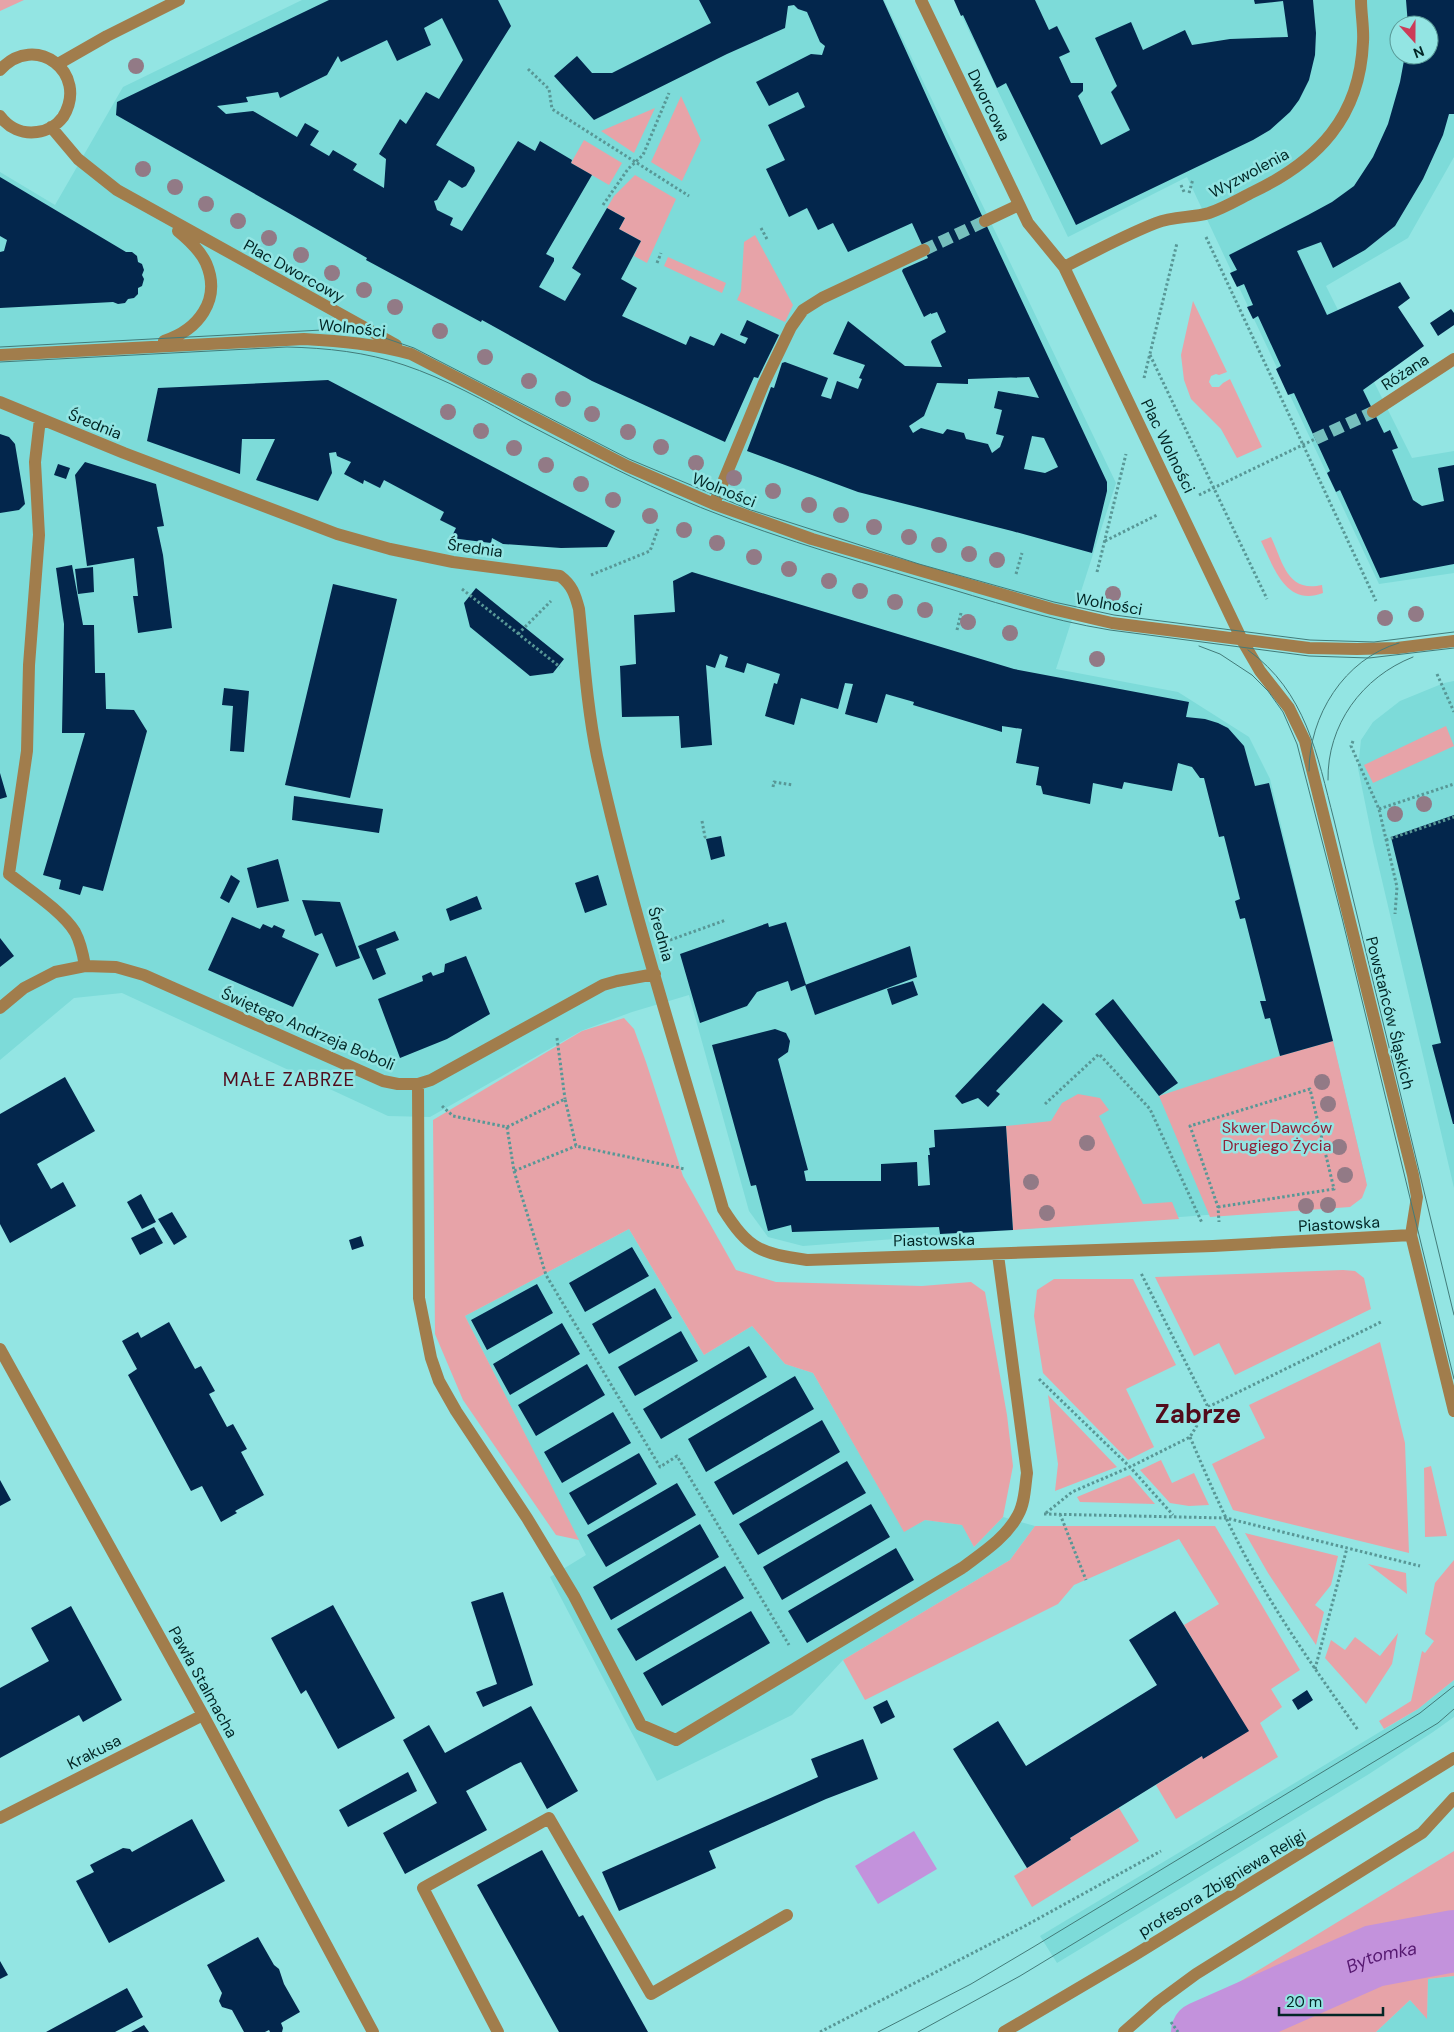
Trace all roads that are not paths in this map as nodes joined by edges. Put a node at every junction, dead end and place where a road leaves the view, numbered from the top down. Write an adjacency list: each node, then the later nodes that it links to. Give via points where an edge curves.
1 (180, 0): 4 (street)
2 (921, 0): 8 (street, Dworcowa)
3 (1361, 0): 13 (street, Wyzwolenia, via 1363,40 1359,76 1348,107 1334,132 1314,154 1284,176 1209,213 1158,222)
4 (58, 64): 5 (street, via 33,54 7,62); 7 (street, via 70,85 70,97 61,119)
5 (0, 70)
6 (0, 116): 7 (street, via 4,122 28,133)
7 (51, 128): 9 (street, Plac Dworcowy, via 92,171)
8 (1019, 205): 10 (street); 11 (street, Dworcowa)
9 (162, 216): 14 (street, Plac Dworcowy, via 195,246 206,263 211,294 206,309 194,325 178,336); 16 (street, Plac Dworcowy)
10 (985, 221)
11 (1028, 224): 13 (street, Plac Wolności)
12 (924, 250): 21 (street, via 803,310 791,327 764,383)
13 (1064, 267): 22 (street, Plac Wolności)
14 (152, 345): 15 (street, Wolności); 16 (street, Wolności, via 304,339 369,344)
15 (0, 354)
16 (411, 354): 21 (street, Wolności, via 627,466)
17 (1454, 359): 19 (street, Różana)
18 (0, 402): 20 (street, Średnia)
19 (1373, 412)
20 (40, 419): 24 (street, via 35,462 39,535 29,665 27,751 9,874 74,931 82,948); 25 (street, Średnia, via 337,534 453,562 560,576 569,583 579,609 597,754)
21 (714, 504): 22 (street, Wolności, via 812,539 1069,614 1112,623)
22 (1242, 640): 23 (street, Wolności, via 1357,650); 28 (street, Powstańców Śląskich, via 1260,671 1289,708 1310,756 1416,1190)
23 (1454, 641)
24 (85, 966): 26 (street, Świętego Andrzeja Boboli, via 55,972 24,988); 27 (street, Świętego Andrzeja Boboli, via 116,967 144,975 383,1081)
25 (655, 974): 27 (street, Świętego Andrzeja Boboli, via 604,985 452,1070); 29 (street, Piastowska, via 723,1209 737,1232 755,1247 779,1256 807,1260)
26 (0, 1008)
27 (418, 1084): 29 (street, via 419,1298 439,1381 574,1596 641,1725 676,1740 962,1568 994,1545 1019,1515 1027,1473 1025,1444)
28 (1412, 1235): 29 (street, Piastowska); 31 (street, Powstańców Śląskich)
29 (998, 1255)
30 (0, 1348): 32 (street, Pawła Stalmacha)
31 (1454, 1411)
32 (203, 1715): 35 (street, Krakusa); 37 (street, Pawła Stalmacha)
33 (1454, 1758): 39 (street, profesora Zbigniewa Religi)
34 (1454, 1798): 40 (street, via 1422,1833 1196,1974)
35 (0, 1818)
36 (787, 1915): 38 (street, via 651,1994 549,1818 423,1888)
37 (373, 2032)
38 (498, 2032)
39 (1004, 2032)
40 (1124, 2032)

